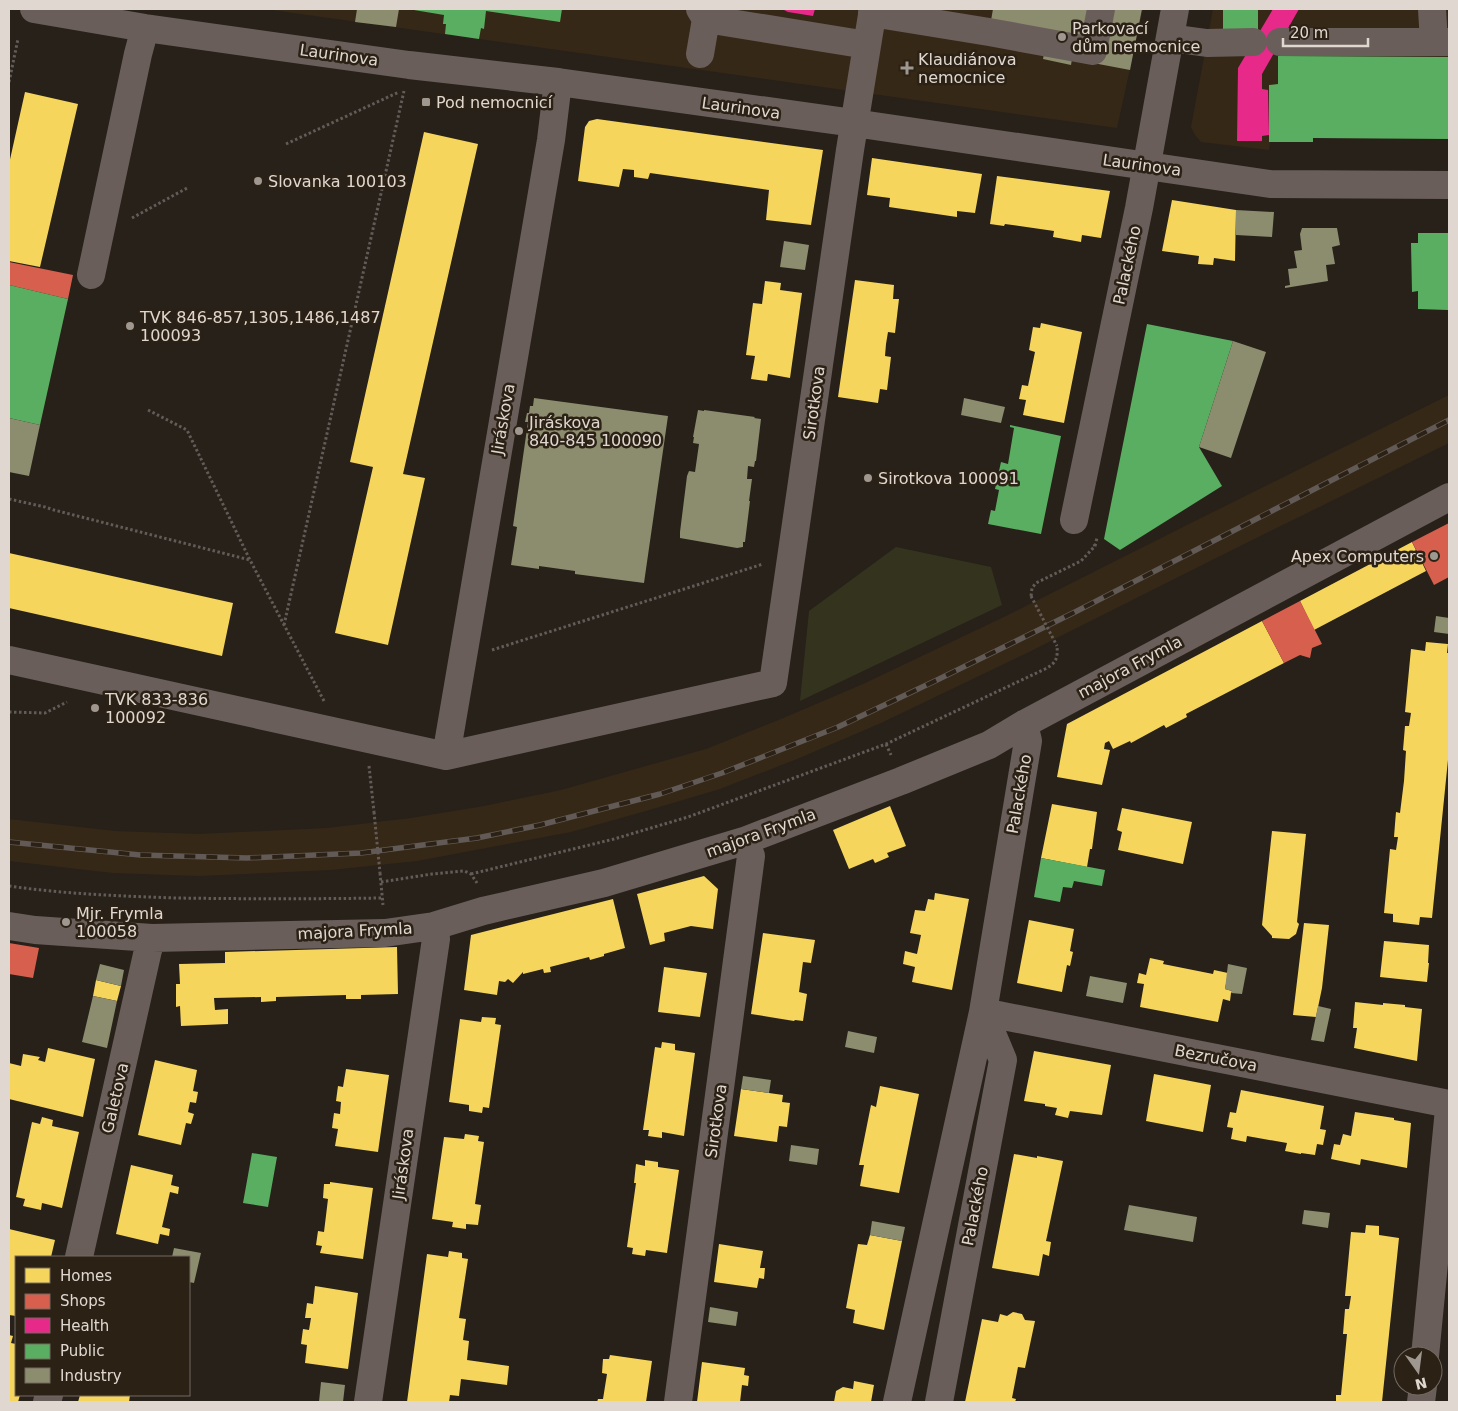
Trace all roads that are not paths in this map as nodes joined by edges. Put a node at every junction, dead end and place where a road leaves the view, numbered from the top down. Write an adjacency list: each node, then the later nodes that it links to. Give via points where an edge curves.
1 (34, 9): 7 (street, Laurinova)
2 (1101, 9): 5 (street, via 1093,51)
3 (1176, 9): 8 (street, Palackého)
4 (1432, 9): 11 (street)
5 (872, 11): 12 (street, Sirotkova)
6 (703, 14): 12 (street); 13 (street)
7 (145, 28): 14 (street, Laurinova); 18 (street)
8 (1170, 38): 9 (street, via 1207,43); 16 (street, Palackého)
9 (1253, 42)
10 (1280, 42): 11 (street)
11 (1441, 42)
12 (867, 45): 15 (street, Sirotkova)
13 (700, 54)
14 (558, 82): 15 (street, Laurinova); 23 (street, Jiráskova, via 551,140)
15 (854, 123): 16 (street, Laurinova); 23 (street, Sirotkova, via 773,683)
16 (1147, 166): 17 (street, Laurinova, via 1270,184); 20 (street, Palackého)
17 (1449, 185)
18 (91, 276)
19 (1449, 497): 22 (street, majora Frymla)
20 (1074, 520)
21 (9, 660): 23 (street)
22 (1024, 724): 24 (street, majora Frymla, via 989,745); 28 (street, Palackého, via 1028,741)
23 (446, 756)
24 (744, 841): 26 (street, majora Frymla, via 604,883); 34 (street, Sirotkova, via 751,856)
25 (9, 926): 27 (street, majora Frymla)
26 (434, 926): 27 (street, majora Frymla, via 386,933 361,931); 33 (street, Jiráskova, via 436,939)
27 (152, 938): 31 (street, Galetova)
28 (983, 1012): 29 (street, Bezručova); 35 (street, Palackého); 36 (street, Palackého, via 1002,1060)
29 (1449, 1104)
30 (1449, 1108): 32 (street)
31 (79, 1256)
32 (1426, 1346)
33 (368, 1402)
34 (678, 1402)
35 (898, 1402)
36 (939, 1402)

